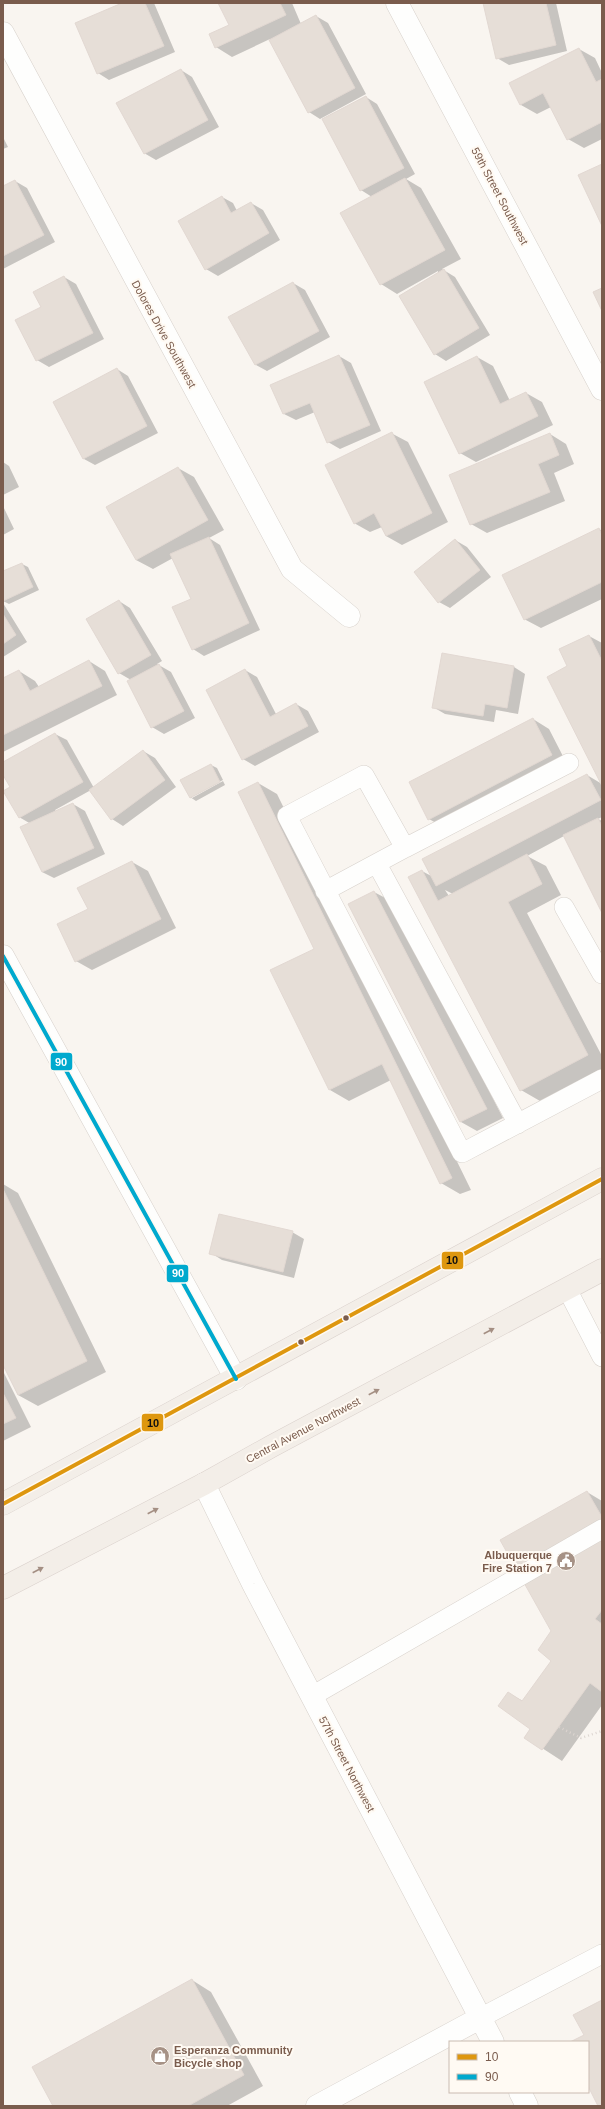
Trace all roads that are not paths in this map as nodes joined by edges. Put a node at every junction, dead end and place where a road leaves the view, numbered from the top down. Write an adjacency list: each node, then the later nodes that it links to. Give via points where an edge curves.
1 (398, 3): 3 (street, 59th Street Southwest)
2 (3, 34): 4 (street, Dolores Drive Southwest, via 292,569)
3 (602, 388)
4 (349, 616)
5 (569, 763): 6 (lane)
6 (405, 848): 7 (lane); 8 (lane, via 364,776 287,816)
7 (377, 864): 8 (lane); 13 (lane)
8 (325, 891): 13 (lane, via 462,1153)
9 (564, 906): 11 (lane)
10 (3, 956): 18 (street)
11 (602, 974)
12 (602, 1079): 13 (lane)
13 (518, 1124)
14 (602, 1179): 18 (main road)
15 (602, 1270): 16 (main road, Central Avenue Northwest)
16 (567, 1289): 17 (lane); 19 (main road, Central Avenue Northwest, one-way to 16)
17 (602, 1357)
18 (236, 1379): 20 (main road)
19 (204, 1484): 22 (main road, Central Avenue Northwest, one-way to 19); 23 (street, 57th Street Northwest)
20 (3, 1504)
21 (602, 1529): 23 (lane)
22 (3, 1588)
23 (312, 1696): 25 (street, 57th Street Northwest)
24 (602, 1954): 25 (lane)
25 (480, 2018): 26 (street, 57th Street Northwest); 28 (street)
26 (492, 2041)
27 (520, 2093): 29 (street)
28 (317, 2106)
29 (527, 2106)

